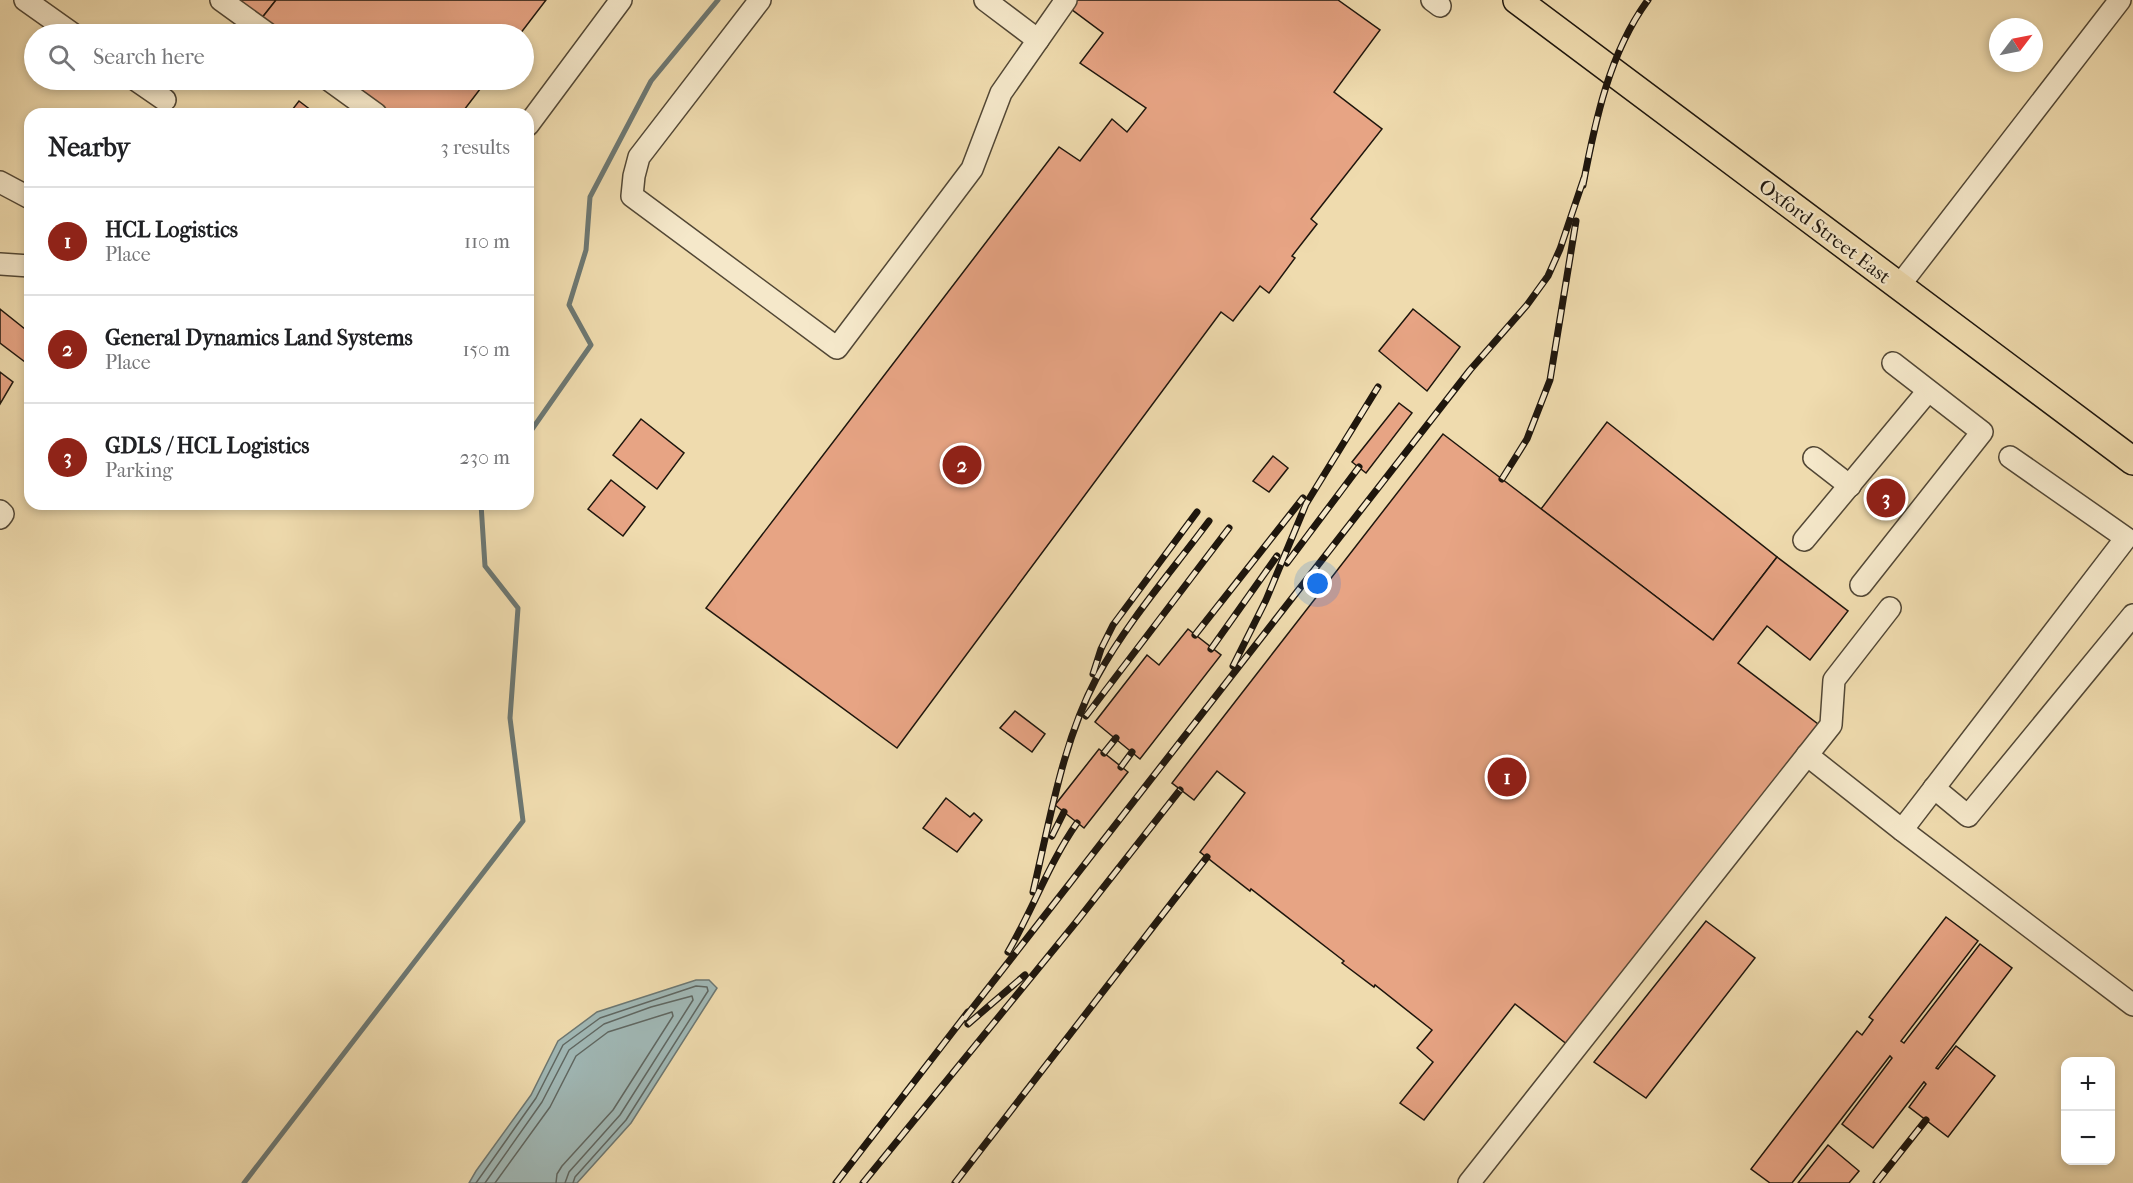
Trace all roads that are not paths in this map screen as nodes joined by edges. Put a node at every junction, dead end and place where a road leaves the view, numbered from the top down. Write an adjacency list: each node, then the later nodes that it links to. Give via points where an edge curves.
1 (25, 0): 9 (street)
2 (221, 0): 10 (street)
3 (621, 0): 16 (street)
4 (760, 0): 11 (street, via 639,157 632,196 837,348 972,169 1001,93)
5 (985, 0): 11 (street)
6 (1066, 0): 11 (street)
7 (1517, 0): 21 (main road, Oxford Street East)
8 (2120, 0): 21 (street)
9 (59, 24)
10 (254, 24)
11 (1038, 40)
12 (150, 90): 14 (street)
13 (343, 90): 15 (street)
14 (165, 100)
15 (368, 108)
16 (534, 117)
17 (0, 182): 18 (street)
18 (24, 195)
19 (0, 264): 20 (street)
20 (24, 266)
21 (1899, 286): 25 (main road, Oxford Street East)
22 (1893, 363): 23 (street)
23 (1928, 391): 27 (street); 31 (street, via 1982,432)
24 (2010, 457): 35 (street, via 2126,538)
25 (2132, 457)
26 (1814, 458): 27 (street)
27 (1850, 486): 30 (street)
28 (0, 511): 29 (street)
29 (0, 518)
30 (1804, 540)
31 (1862, 585)
32 (1890, 608): 34 (street, via 1834,680 1831,725)
33 (2133, 615): 35 (street, via 1968,816)
34 (1807, 755): 36 (street); 38 (street)
35 (1934, 788): 36 (street)
36 (1902, 830): 37 (street)
37 (2133, 1005)
38 (1469, 1183)

